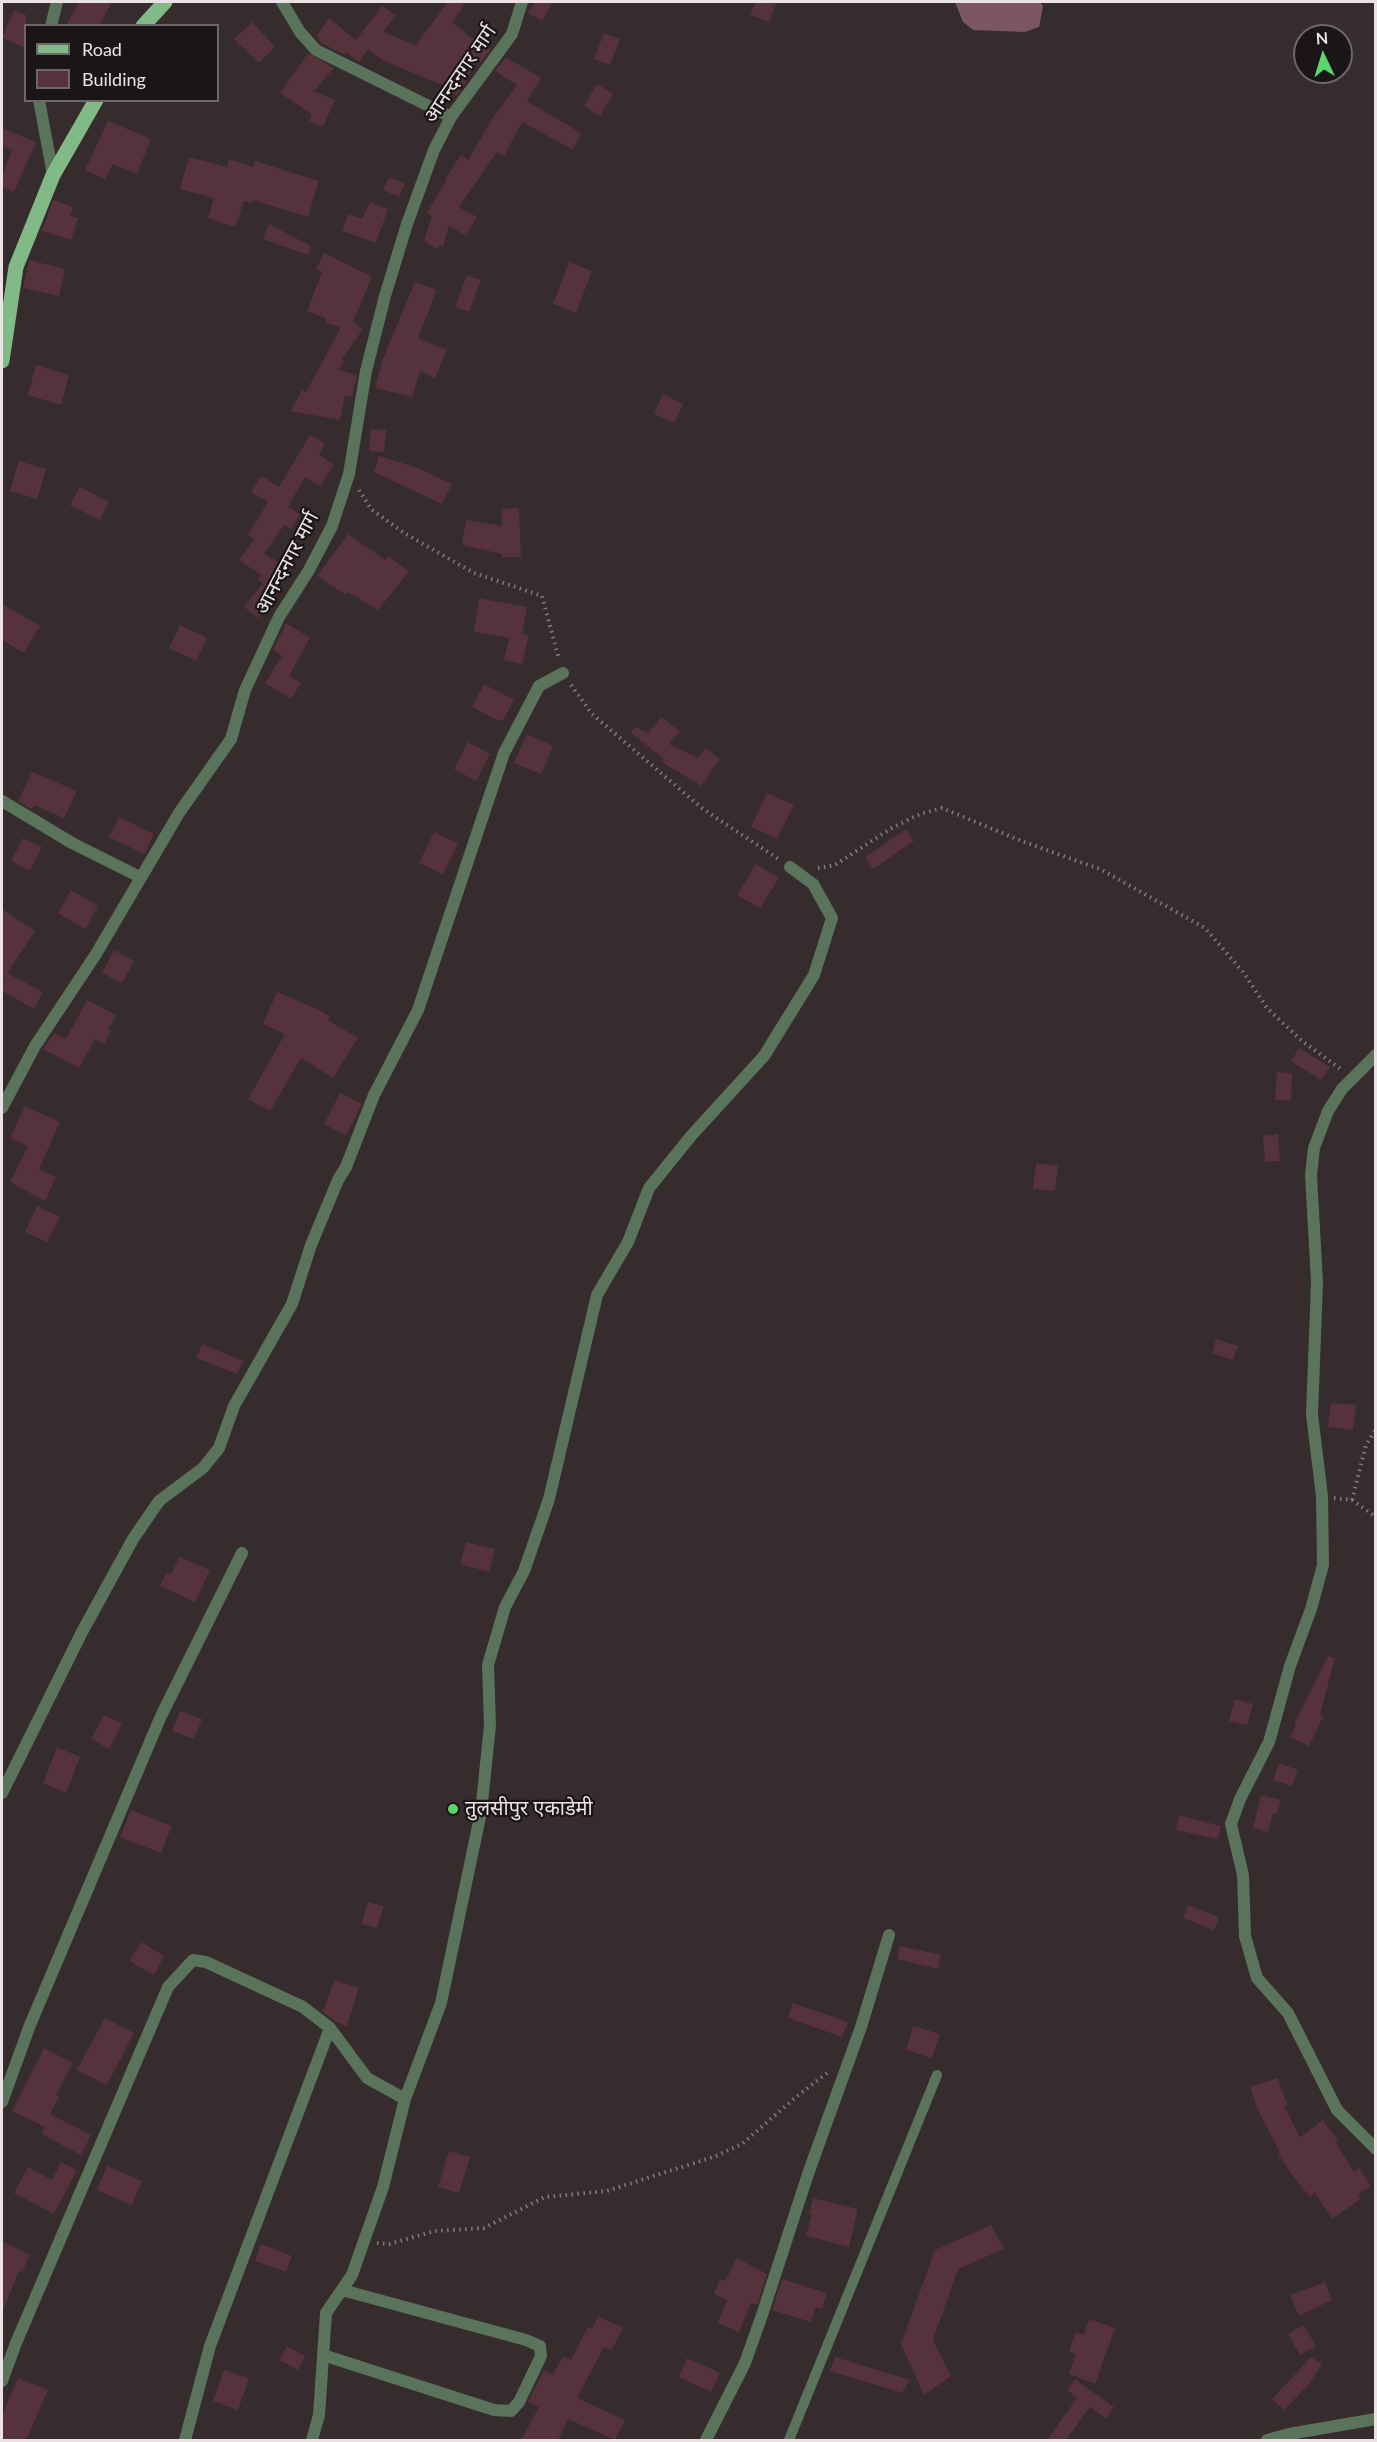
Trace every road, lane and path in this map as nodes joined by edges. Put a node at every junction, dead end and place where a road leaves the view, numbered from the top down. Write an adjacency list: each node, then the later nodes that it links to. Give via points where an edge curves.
1 (57, 2): 5 (street)
2 (165, 2): 6 (main road)
3 (282, 2): 9 (street, via 316,50)
4 (522, 2): 9 (street, आनन्दनगर मार्ग, via 512,34)
5 (52, 24)
6 (145, 24)
7 (39, 102): 10 (street)
8 (95, 102): 10 (main road)
9 (452, 117): 12 (street, आनन्दनगर मार्ग, via 434,150 385,296 366,371)
10 (53, 175): 11 (main road, via 16,267)
11 (2, 361)
12 (349, 474): 13 (path, via 371,509 404,533 474,573 542,596); 16 (street, आनन्दनगर मार्ग, via 332,526 279,617 245,690 231,739)
13 (562, 673): 15 (path, via 592,714 703,809); 25 (street, via 539,686 504,753 418,1010 374,1095 311,1245 292,1304 234,1406 219,1448 202,1468 159,1501 134,1539 82,1632)
14 (2, 801): 16 (street, via 72,843)
15 (790, 867): 18 (path, via 835,866 890,829 942,808 1101,870 1205,928 1243,972 1267,1008 1302,1041); 30 (street, via 813,885 832,918 814,975 765,1056 649,1188 628,1242 597,1295 549,1499 524,1570 505,1607 488,1665 490,1725 470,1871 441,2003)
16 (140, 877): 19 (street, आनन्दनगर मार्ग, via 96,954 35,1046)
17 (1376, 1055): 18 (street)
18 (1353, 1078): 21 (street, via 1328,1111 1314,1148 1311,1175 1317,1282 1312,1415)
19 (2, 1108)
20 (1376, 1429): 22 (path, via 1366,1445)
21 (1322, 1496): 22 (path); 32 (street, via 1323,1564 1314,1598 1269,1742 1231,1824 1243,1875 1245,1936 1257,1978 1288,2013 1336,2110)
22 (1352, 1500): 23 (path)
23 (1376, 1517)
24 (242, 1553): 31 (street, via 161,1716 30,2025)
25 (2, 1793)
26 (889, 1935): 28 (street)
27 (330, 2028): 30 (street, via 367,2078); 36 (street, via 303,2007 206,1962 193,1960 185,1966 168,1987); 38 (street, via 210,2346)
28 (851, 2056): 33 (path, via 742,2144 716,2156 607,2191 545,2197 484,2228 435,2231 389,2244); 40 (street, via 745,2363)
29 (938, 2076): 41 (lane)
30 (405, 2099): 33 (street, via 383,2187)
31 (2, 2102)
32 (1376, 2149)
33 (364, 2242): 34 (street)
34 (342, 2290): 35 (street, via 326,2313); 35 (street, via 526,2340 540,2346 541,2356 511,2411 494,2410)
35 (323, 2355): 39 (street, via 319,2415)
36 (2, 2381)
37 (1376, 2419): 42 (street)
38 (185, 2440)
39 (312, 2440)
40 (706, 2440)
41 (789, 2440)
42 (1268, 2440)

